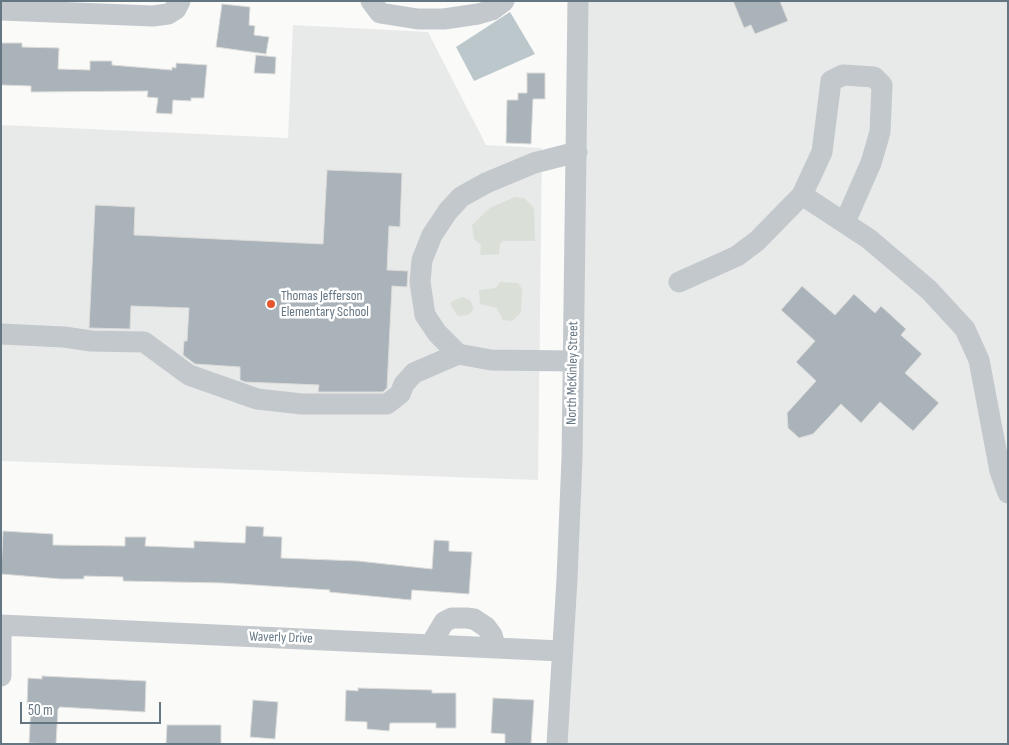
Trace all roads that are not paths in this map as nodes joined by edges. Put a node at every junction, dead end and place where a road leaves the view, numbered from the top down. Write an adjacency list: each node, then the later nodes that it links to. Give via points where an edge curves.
1 (180, 1): 5 (street, via 168,14 153,16)
2 (371, 1): 3 (street, via 380,13 418,19 478,14 492,10)
3 (504, 1)
4 (578, 1): 6 (street, North McKinley Street)
5 (1, 10)
6 (577, 152): 11 (street, via 534,163 472,190 454,204 432,235 422,260 422,304 430,324); 12 (street, North McKinley Street)
7 (802, 196): 8 (street); 8 (street, via 822,152 831,81 843,75 874,77 882,85 880,132 871,164); 9 (street, via 757,241 737,256)
8 (845, 222): 13 (street, via 869,238 929,290 965,329 979,360 1000,471)
9 (679, 282)
10 (1, 334): 11 (street, via 144,342 189,375 257,399 302,404 387,404 393,401 409,376)
11 (458, 354): 12 (street, via 490,360)
12 (573, 361): 17 (street, North McKinley Street, via 568,579)
13 (1008, 493)
14 (1, 625): 15 (street, Waverly Drive); 18 (street)
15 (431, 644): 16 (street, Waverly Drive); 16 (street, via 444,622 452,618 466,618 486,627)
16 (496, 648): 17 (street, Waverly Drive)
17 (561, 651): 19 (street, North McKinley Street)
18 (1, 676)
19 (557, 744)

